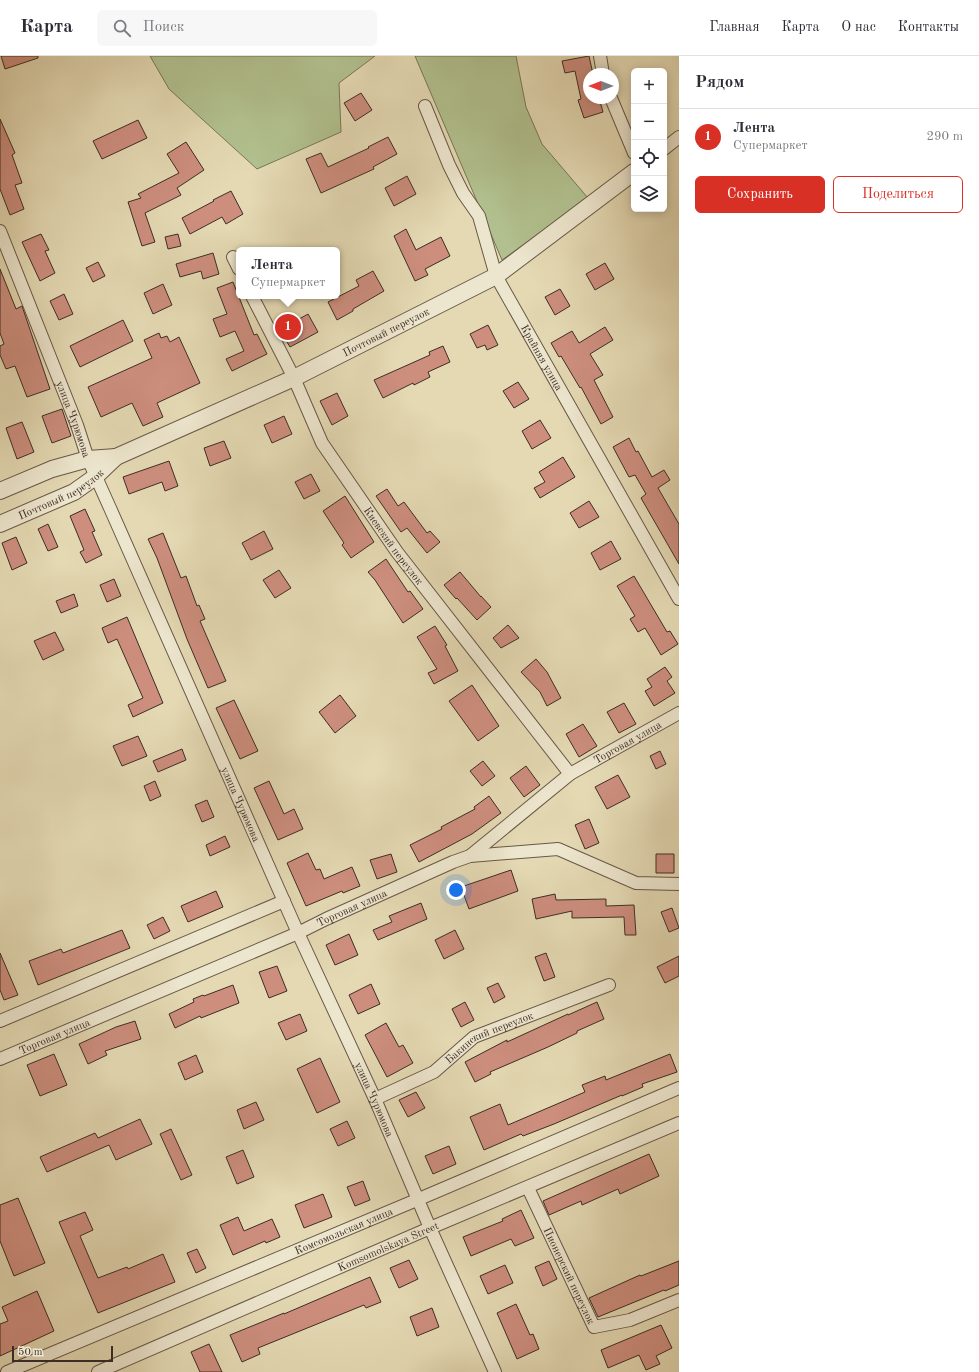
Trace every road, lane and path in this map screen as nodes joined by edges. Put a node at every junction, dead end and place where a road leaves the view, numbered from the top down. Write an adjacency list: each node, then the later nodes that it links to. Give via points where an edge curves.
1 (600, 56): 2 (street)
2 (602, 68)
3 (614, 104): 6 (street)
4 (425, 106): 12 (street, Крайняя улица, via 449,165 463,193 479,216)
5 (679, 137): 7 (street)
6 (631, 146)
7 (667, 147)
8 (631, 174): 12 (street, Почтовый переулок)
9 (0, 231): 16 (street, улица Чурюмова)
10 (233, 257): 11 (street)
11 (236, 263)
12 (496, 276): 14 (street, Почтовый переулок); 20 (street, Крайняя улица)
13 (254, 299): 14 (street, Киевский переулок)
14 (294, 378): 15 (street, Почтовый переулок); 22 (street, Киевский переулок, via 322,443 392,546)
15 (116, 457): 16 (street, Почтовый переулок); 17 (street, Почтовый переулок)
16 (88, 459): 17 (street, улица Чурюмова); 18 (street, Почтовый переулок, via 52,469)
17 (95, 477): 19 (street, Почтовый переулок, via 74,492); 25 (street, улица Чурюмова)
18 (0, 491)
19 (0, 524)
20 (679, 599)
21 (679, 713): 22 (street, Торговая улица)
22 (570, 774): 23 (street, Торговая улица)
23 (470, 856): 24 (street, via 558,849 636,882); 26 (street, Торговая улица)
24 (679, 884)
25 (284, 901): 26 (street, улица Чурюмова); 28 (street)
26 (298, 933): 29 (street, Торговая улица); 31 (street, улица Чурюмова)
27 (608, 985): 31 (street, Бакинский переулок, via 474,1037 434,1072)
28 (0, 1021)
29 (0, 1059)
30 (679, 1088): 34 (street, Комсомольская улица)
31 (375, 1099): 34 (street, улица Чурюмова)
32 (679, 1123): 33 (street, Komsomolskaya Street)
33 (528, 1188): 35 (street, Komsomolskaya Street); 36 (street, Пионерский переулок, via 594,1327 630,1320)
34 (419, 1199): 35 (street, улица Чурюмова); 37 (street, Комсомольская улица)
35 (430, 1228): 38 (street, Komsomolskaya Street); 39 (street, улица Чурюмова)
36 (679, 1300)
37 (6, 1372)
38 (98, 1372)
39 (495, 1372)

